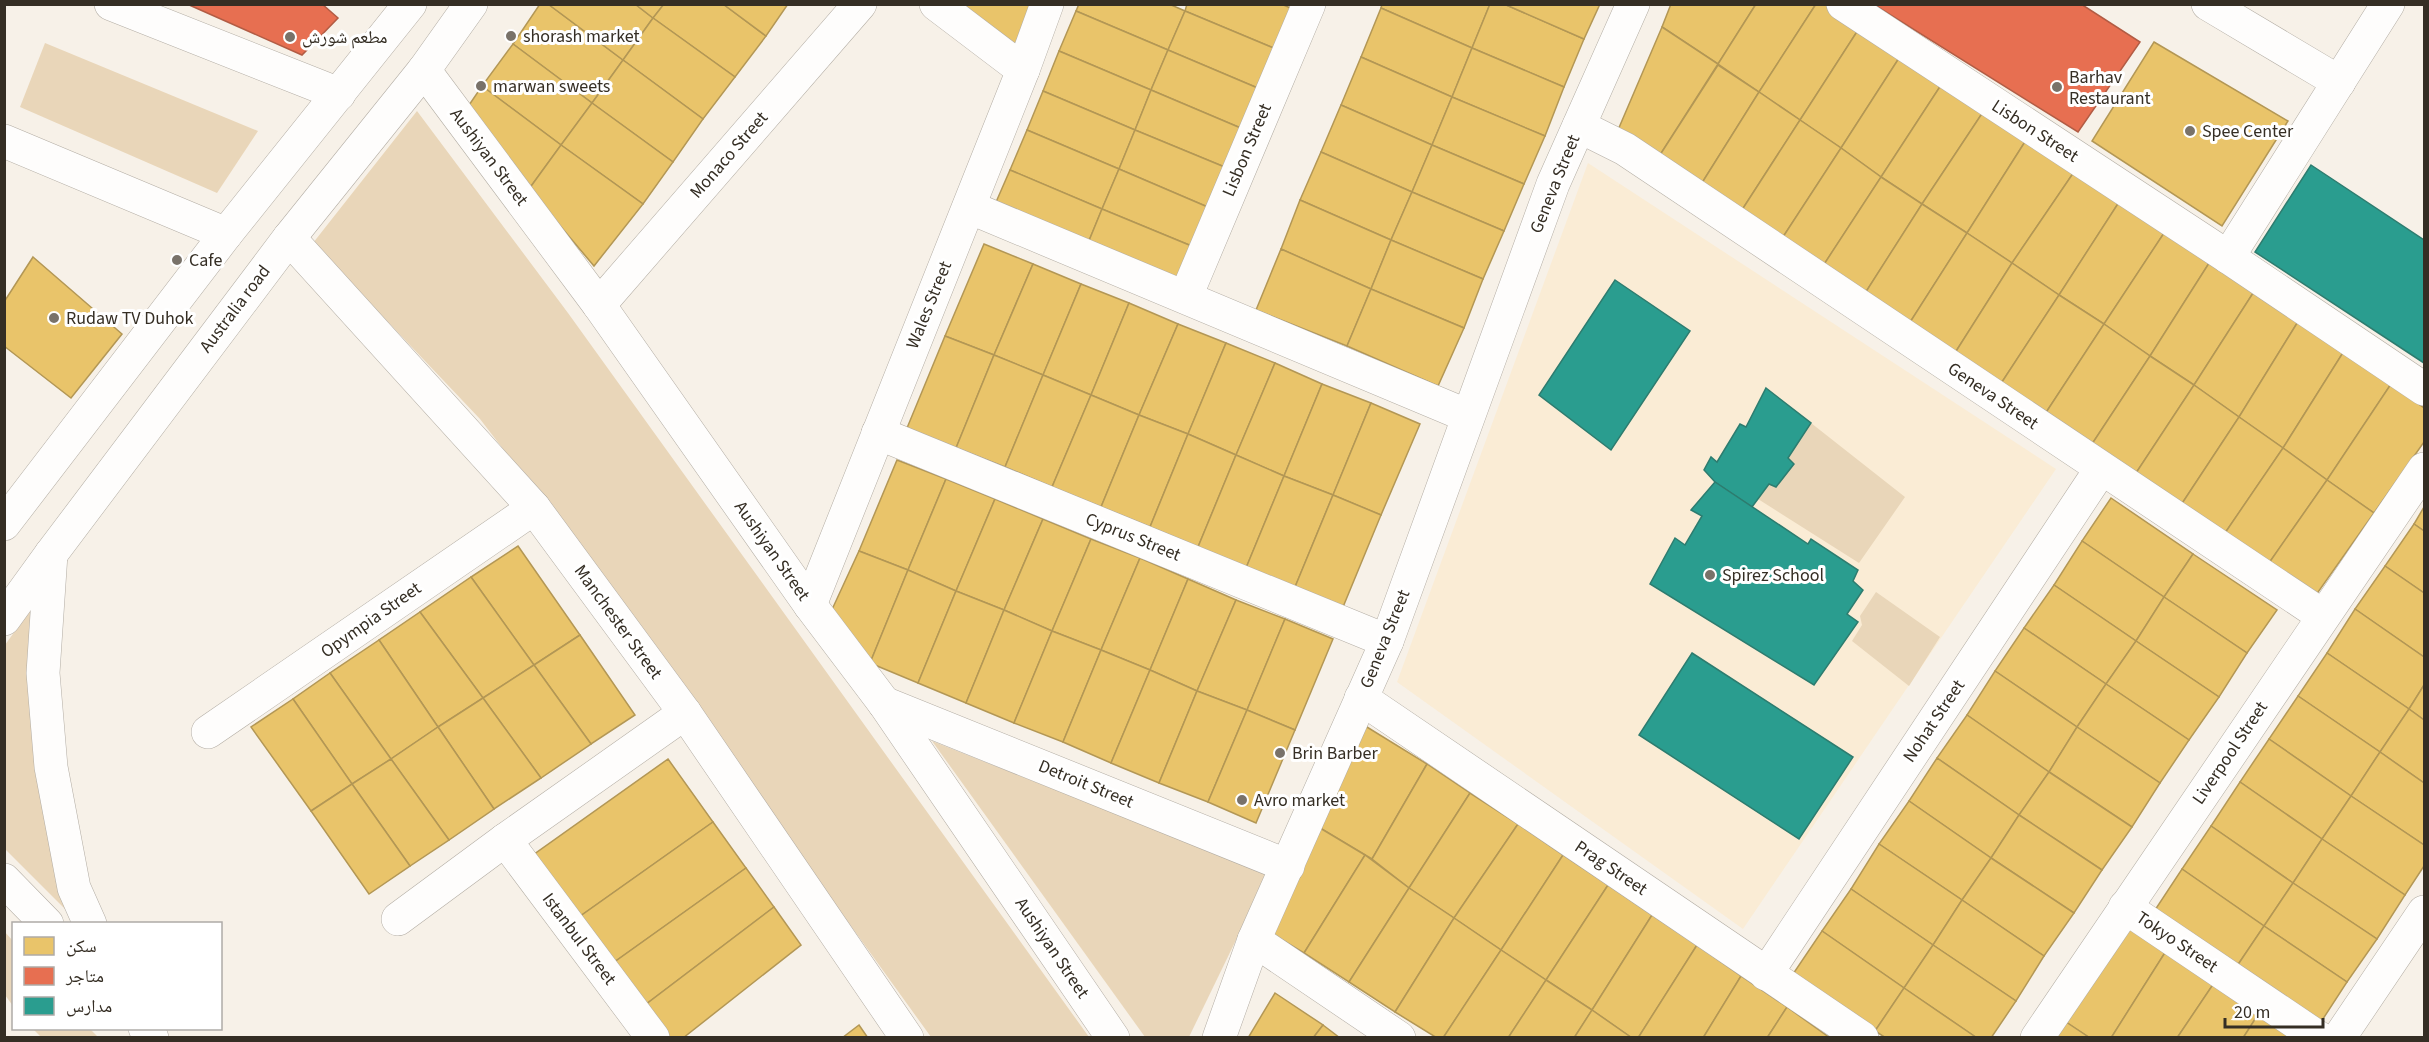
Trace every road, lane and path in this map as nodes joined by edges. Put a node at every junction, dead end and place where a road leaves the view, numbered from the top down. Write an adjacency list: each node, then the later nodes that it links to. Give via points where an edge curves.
1 (111, 4): 15 (main road)
2 (471, 4): 12 (main road, Australia road)
3 (860, 4): 23 (main road, Monaco Street)
4 (936, 4): 13 (main road)
5 (1047, 4): 13 (main road, Wales Street)
6 (1309, 4): 22 (main road, Lisbon Street)
7 (1633, 4): 16 (main road)
8 (1843, 4): 21 (main road, Lisbon Street)
9 (2208, 4): 14 (main road)
10 (2388, 4): 14 (main road)
11 (404, 7): 15 (main road)
12 (424, 70): 20 (main road, Australia road); 23 (main road, Aushiyan Street)
13 (1023, 70): 18 (main road, Wales Street)
14 (2338, 82): 21 (main road)
15 (339, 94): 19 (main road)
16 (1579, 126): 25 (main road, Geneva Street, via 1553,184); 27 (main road, Geneva Street, via 1625,148)
17 (4, 141): 19 (main road)
18 (969, 207): 22 (main road); 26 (main road, Wales Street)
19 (226, 234): 30 (main road)
20 (288, 238): 29 (main road, Manchester Street); 31 (main road, Australia road)
21 (2228, 257): 24 (main road, Lisbon Street)
22 (1186, 296): 25 (main road)
23 (599, 305): 32 (main road, Aushiyan Street)
24 (2424, 389)
25 (1468, 416): 35 (main road, Geneva Street)
26 (878, 433): 32 (main road, Wales Street); 35 (main road, Cyprus Street)
27 (2101, 469): 33 (main road, Geneva Street); 49 (main road, Nohat Street)
28 (2424, 469): 33 (main road, Liverpool Street)
29 (534, 508): 38 (main road, Manchester Street); 39 (main road, Opympia Street)
30 (4, 524)
31 (51, 554): 34 (main road, Australia road); 47 (main road, via 43,673 51,767 74,888)
32 (810, 605): 37 (main road, Aushiyan Street)
33 (2323, 616): 43 (main road, Liverpool Street)
34 (4, 619)
35 (1387, 641): 36 (main road, Geneva Street)
36 (1361, 698): 41 (main road, Geneva Street); 49 (main road, Prag Street)
37 (884, 703): 41 (main road, Detroit Street); 52 (main road, Aushiyan Street)
38 (685, 713): 40 (main road); 51 (main road, Manchester Street)
39 (208, 732)
40 (505, 840): 45 (main road); 50 (main road, Istanbul Street)
41 (1288, 866): 48 (main road, Geneva Street)
42 (4, 880): 46 (main road)
43 (2125, 907): 56 (main road, Liverpool Street); 57 (main road, Tokyo Street)
44 (2424, 912): 58 (main road)
45 (398, 919)
46 (44, 922)
47 (89, 922)
48 (1254, 940): 53 (main road, Geneva Street); 54 (main road)
49 (1766, 974): 55 (main road, Prag Street)
50 (653, 1038)
51 (907, 1038)
52 (1113, 1038)
53 (1219, 1038)
54 (1399, 1038)
55 (1862, 1038)
56 (2037, 1038)
57 (2319, 1038)
58 (2339, 1038)

